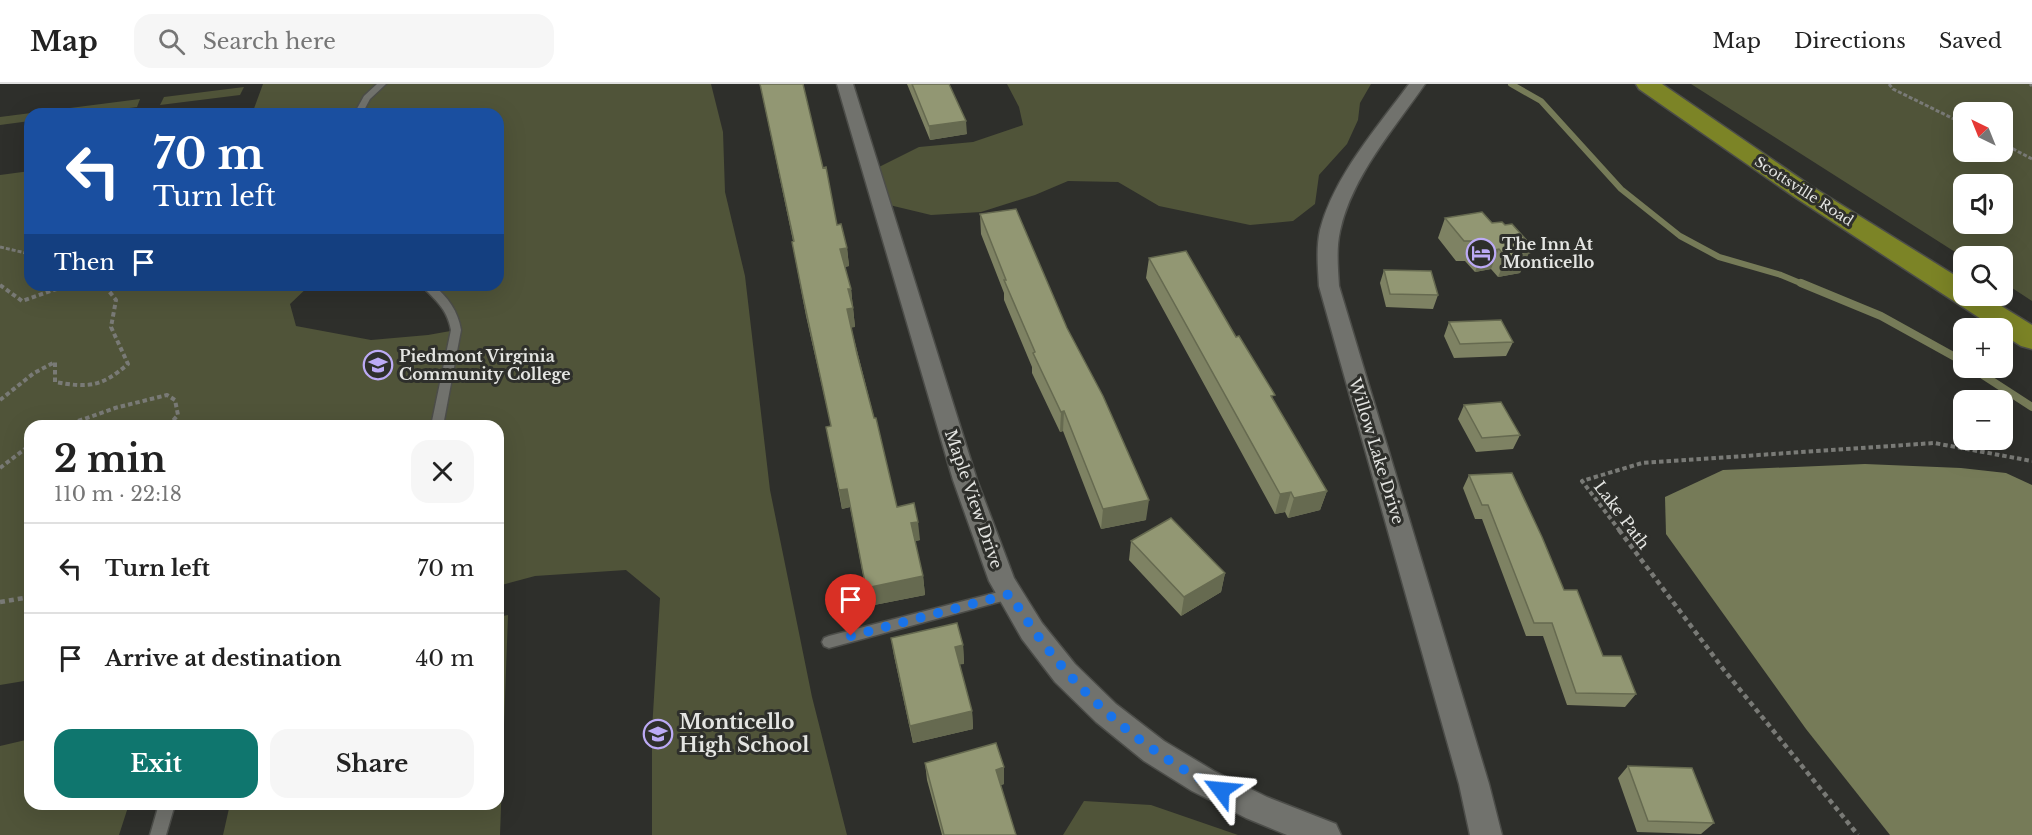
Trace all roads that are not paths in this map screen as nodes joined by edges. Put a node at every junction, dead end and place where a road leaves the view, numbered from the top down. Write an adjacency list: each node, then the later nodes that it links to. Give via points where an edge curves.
1 (382, 84): 5 (lane)
2 (845, 84): 11 (street, Maple View Drive, via 965,480 988,547)
3 (1417, 84): 16 (street, Willow Lake Drive, via 1338,206 1327,252 1329,285)
4 (1647, 84): 6 (highway, Scottsville Road, via 1802,191)
5 (361, 108)
6 (1953, 288)
7 (432, 291): 10 (lane, via 448,306 456,330)
8 (1981, 306): 9 (highway, Scottsville Road)
9 (2032, 339)
10 (438, 420)
11 (1010, 594): 12 (lane); 15 (street, Maple View Drive, via 1032,631 1065,673 1106,713 1154,751 1257,808)
12 (829, 642)
13 (165, 810): 14 (lane)
14 (158, 835)
15 (1325, 835)
16 (1486, 835)

